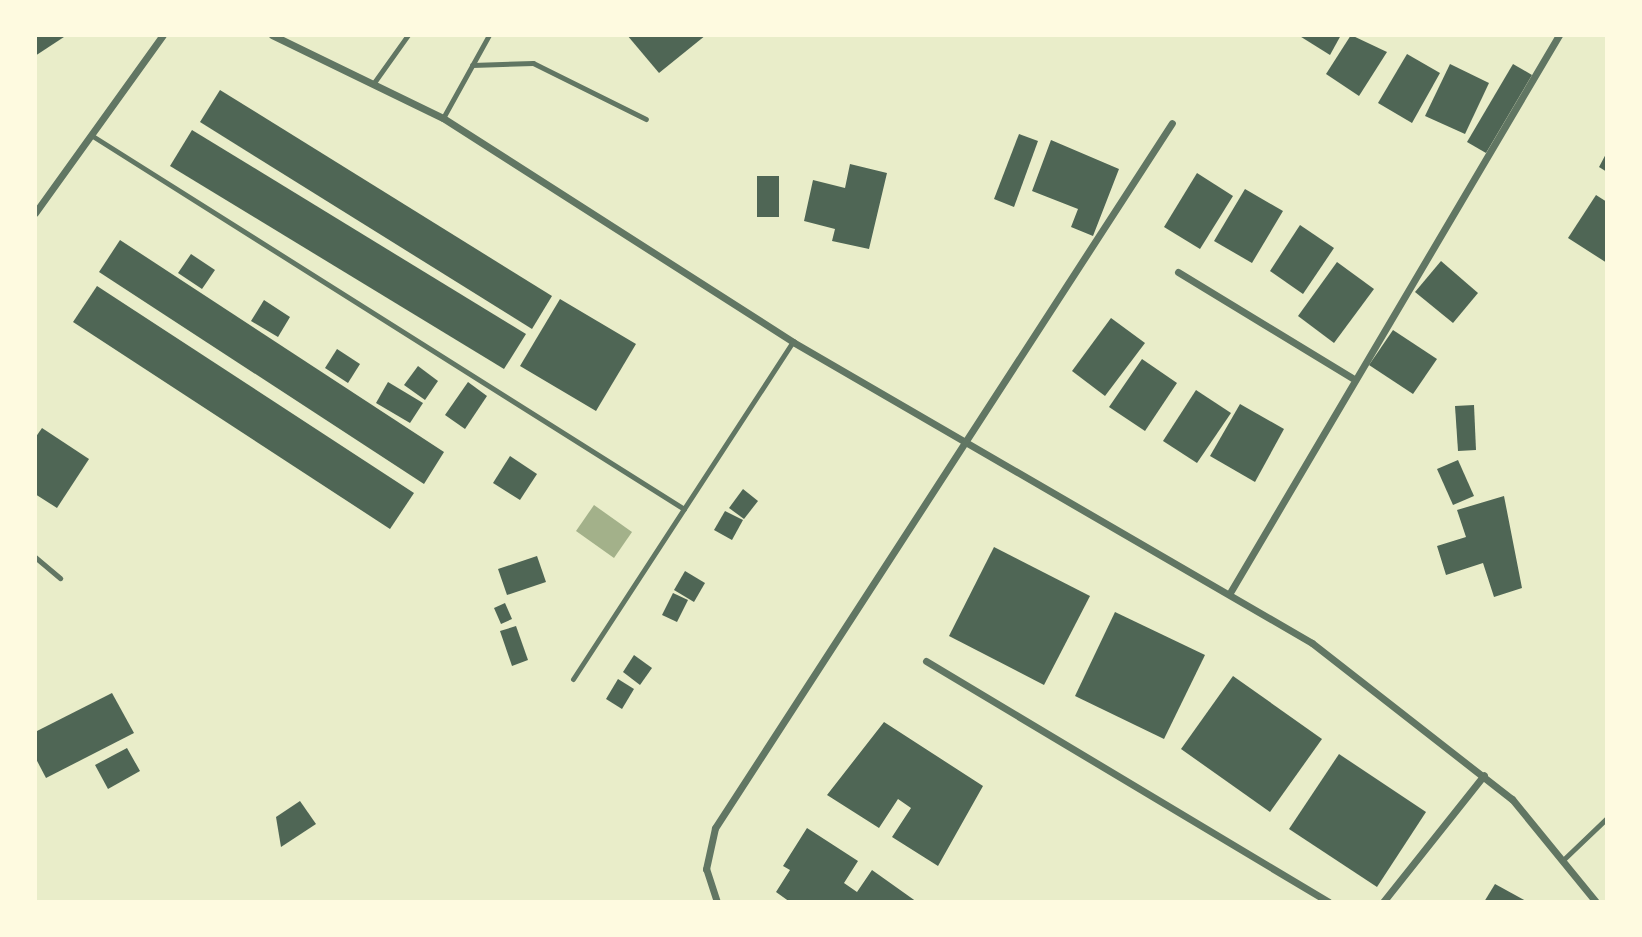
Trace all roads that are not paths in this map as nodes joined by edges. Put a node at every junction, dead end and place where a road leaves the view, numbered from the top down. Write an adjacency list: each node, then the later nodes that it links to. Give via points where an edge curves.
1 (163, 35): 11 (street)
2 (272, 35): 7 (street)
3 (408, 35): 7 (lane)
4 (489, 35): 6 (lane)
5 (1559, 35): 15 (street)
6 (472, 65): 8 (lane); 9 (lane, via 533,63)
7 (373, 84): 8 (street)
8 (443, 118): 14 (street)
9 (646, 119)
10 (1172, 123): 16 (street)
11 (91, 135): 12 (street); 17 (lane)
12 (35, 214)
13 (1178, 272): 15 (street)
14 (793, 342): 16 (street); 17 (lane)
15 (1352, 378): 20 (street)
16 (968, 441): 20 (street); 26 (street, via 715,828 706,869)
17 (684, 509): 22 (lane)
18 (35, 557): 19 (lane)
19 (60, 578)
20 (1231, 591): 23 (street, via 1390,699)
21 (926, 661): 27 (street)
22 (573, 680)
23 (1485, 775): 25 (street); 28 (street)
24 (1607, 818): 25 (lane)
25 (1563, 860): 29 (street)
26 (717, 902)
27 (1328, 902)
28 (1383, 902)
29 (1596, 902)

